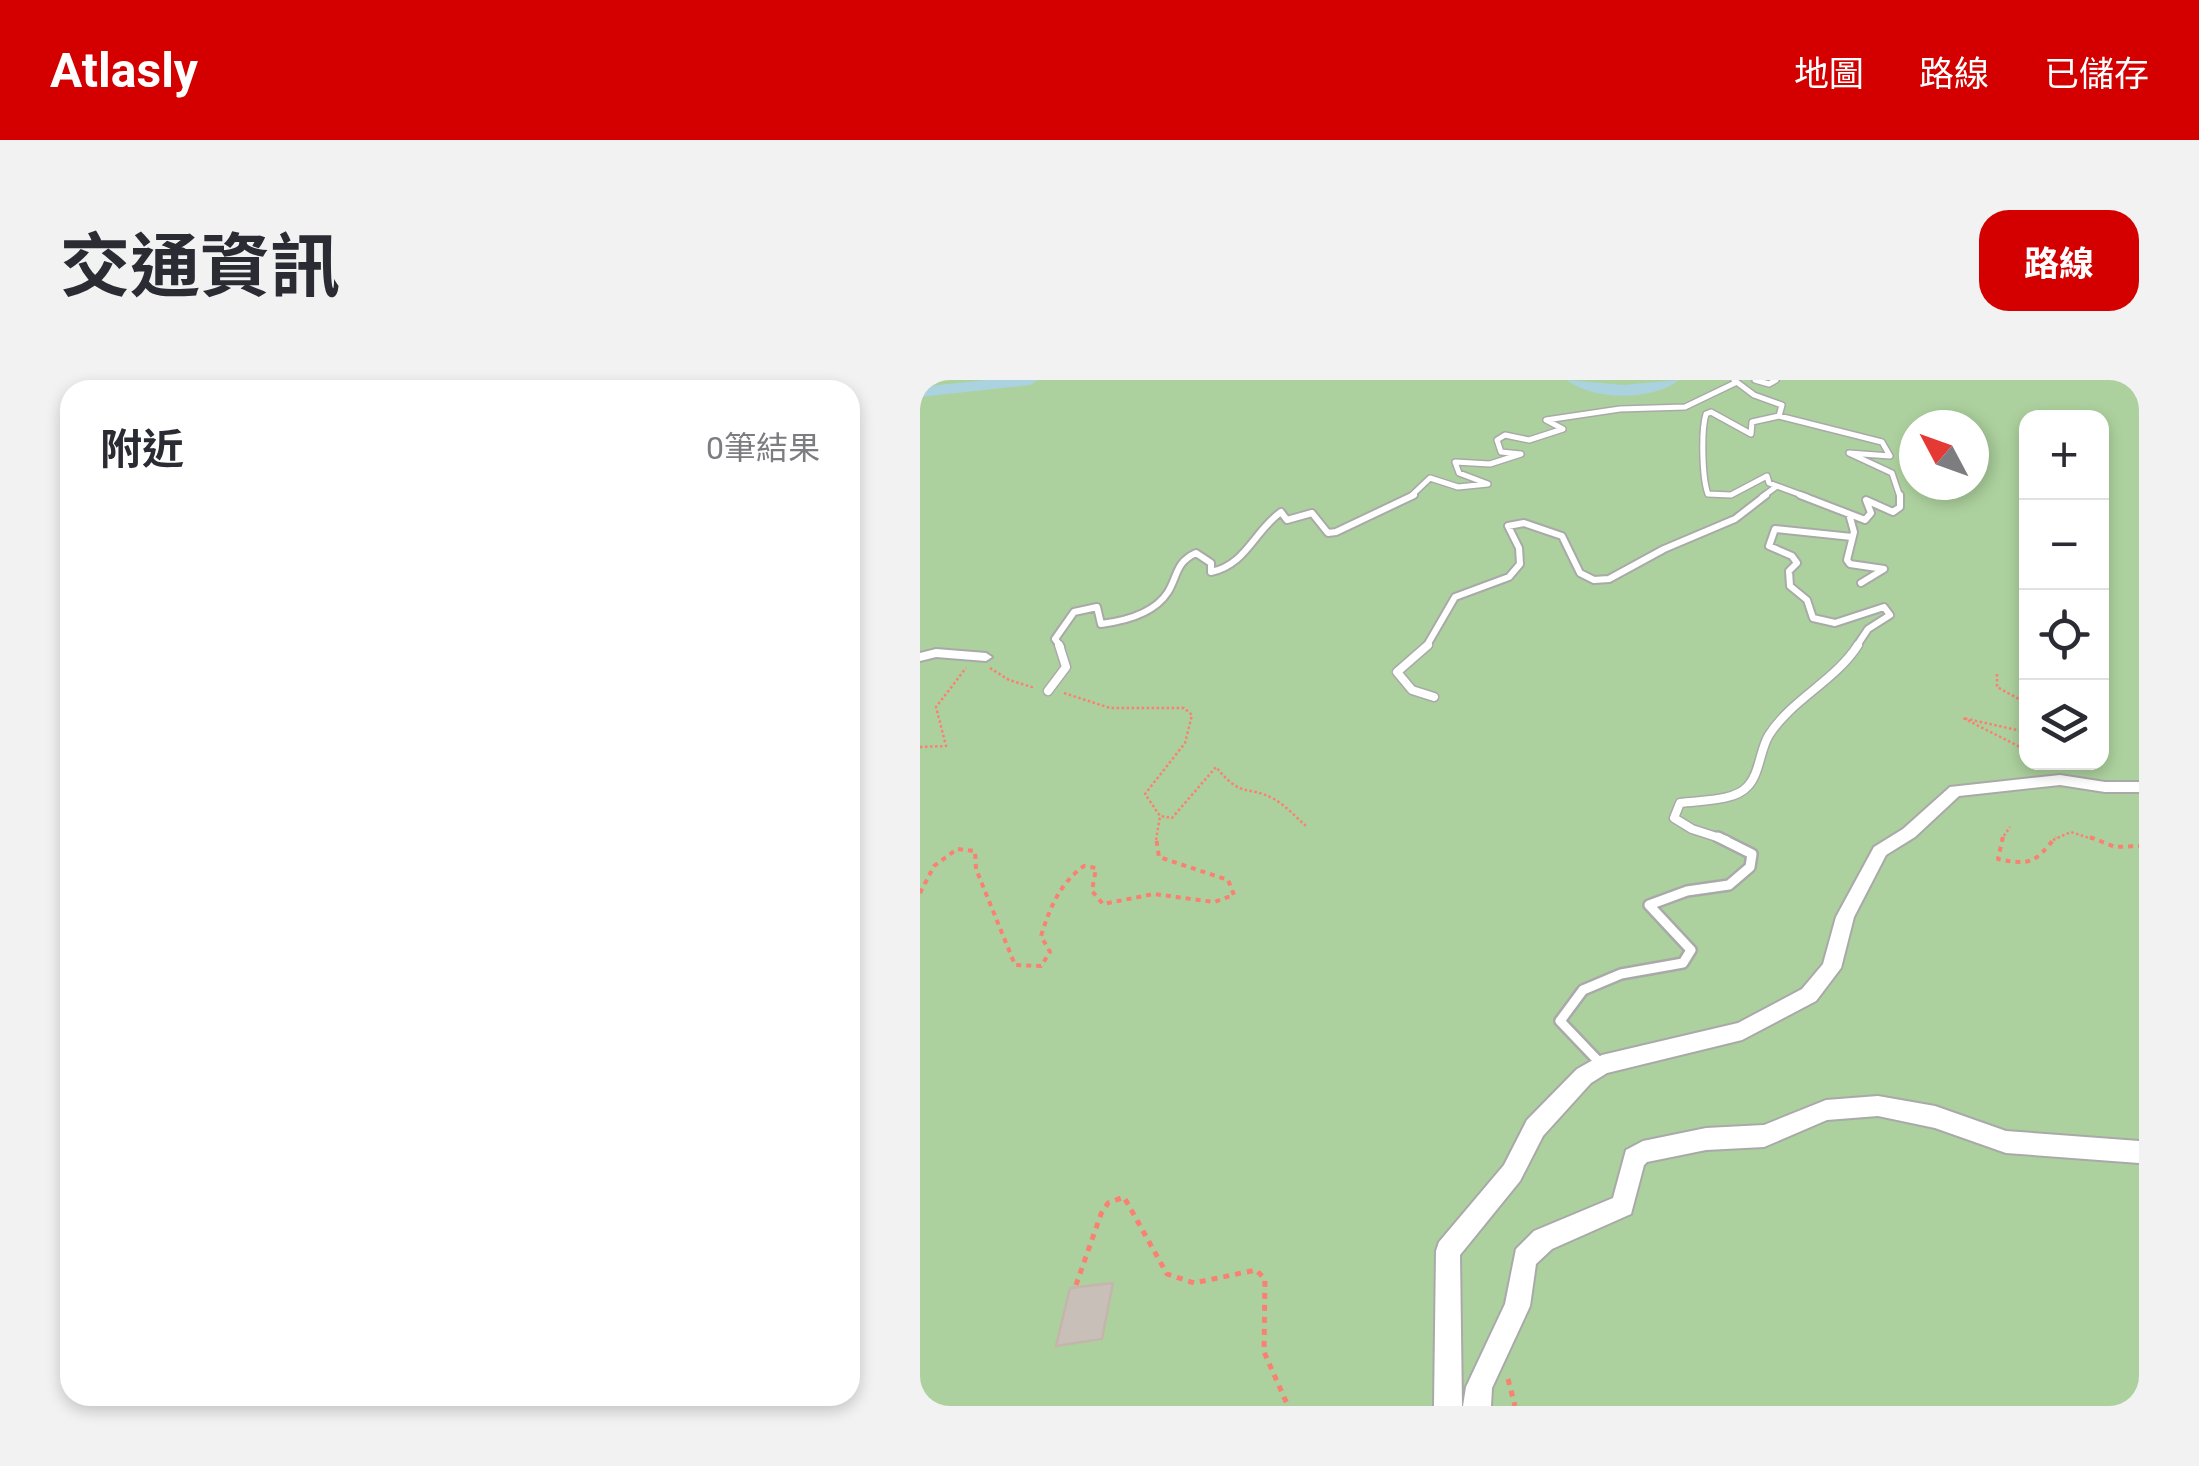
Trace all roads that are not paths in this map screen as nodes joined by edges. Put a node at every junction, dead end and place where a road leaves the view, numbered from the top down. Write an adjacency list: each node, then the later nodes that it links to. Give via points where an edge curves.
1 (1755, 380): 2 (lane)
2 (1776, 380)
3 (1734, 381): 4 (lane, via 1782,405); 11 (lane, via 1685,406 1546,420 1563,429 1532,441 1505,435 1497,440 1501,452 1521,454 1490,464 1455,462 1459,474 1488,484 1458,487 1430,478 1417,496 1350,530 1328,533 1312,513 1287,520 1281,512 1235,565 1212,572 1196,553 1182,559 1151,609 1100,624 1097,608 1074,612 1055,639 1068,667)
4 (1778, 416): 5 (lane, via 1752,422 1750,434 1711,412 1699,434 1708,494 1731,495 1767,476); 6 (lane, via 1862,435 1889,450 1890,456 1880,458 1849,452 1892,470 1900,507 1893,512 1866,500 1872,513 1865,520)
5 (1777, 486): 6 (lane); 12 (lane, via 1735,519 1609,579 1580,573 1562,536 1508,526 1520,564 1509,576 1455,597 1428,644 1397,672 1420,696)
6 (1849, 514): 7 (lane)
7 (1852, 537): 8 (lane, via 1850,564 1884,569); 14 (lane, via 1784,528 1771,533 1769,546 1796,562 1790,586 1807,600 1813,618 1835,623 1884,607 1890,616 1868,629 1843,668 1769,735 1749,786 1733,796 1680,803 1674,818 1681,825 1738,841 1752,854 1750,868 1729,884 1649,906 1690,950 1683,963 1621,974 1583,990 1560,1020)
8 (1861, 583)
9 (920, 657): 10 (street, via 934,650)
10 (986, 657)
11 (1048, 691)
12 (1434, 697)
13 (2139, 787): 14 (street, via 2060,780 1955,790 1880,851 1845,918 1832,968 1809,996 1742,1032)
14 (1602, 1066): 16 (street, via 1535,1128 1512,1173 1448,1251)
15 (2139, 1152): 17 (street, via 2006,1142 1878,1106 1826,1110 1764,1136 1706,1138 1643,1152 1634,1158 1624,1206 1543,1240 1525,1258 1517,1306 1479,1387)
16 (1448, 1406)
17 (1477, 1406)

